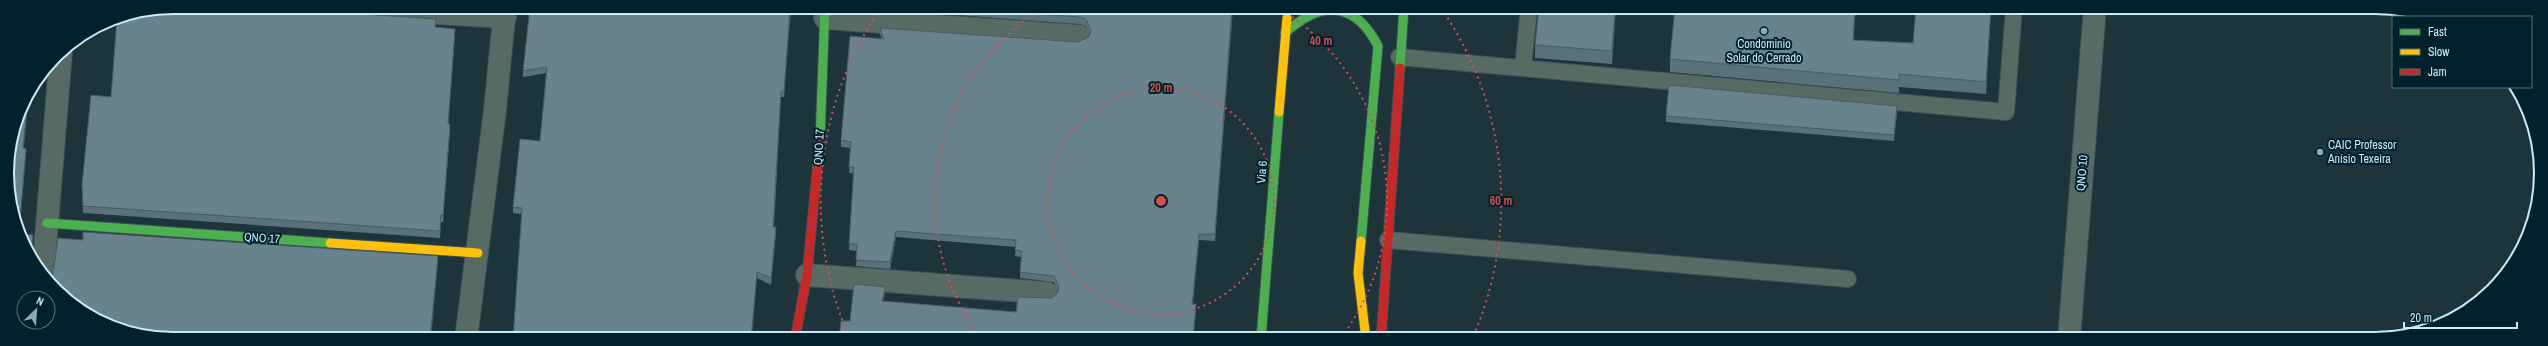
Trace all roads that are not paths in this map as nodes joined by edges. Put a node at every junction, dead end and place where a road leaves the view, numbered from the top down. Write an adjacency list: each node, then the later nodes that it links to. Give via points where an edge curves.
1 (505, 14): 18 (street)
2 (825, 14): 20 (main road, QNO 17, via 819,159)
3 (836, 14): 12 (street, QNO 17)
4 (1287, 14): 11 (main road, Via 6)
5 (1305, 14): 11 (main road, via 1296,20)
6 (1355, 14): 26 (main road, via 1373,33 1378,46 1358,273)
7 (1403, 14): 13 (main road)
8 (1527, 14): 15 (lane)
9 (2013, 14): 15 (lane, via 2006,112)
10 (2094, 14): 28 (street, QNO 10)
11 (1286, 33): 25 (main road, Via 6)
12 (1079, 36)
13 (1399, 57): 15 (lane); 17 (main road)
14 (60, 62): 16 (street)
15 (1523, 68)
16 (47, 223): 18 (main road, QNO 17); 19 (street)
17 (1388, 240): 21 (lane); 27 (main road)
18 (478, 253): 23 (street)
19 (44, 265)
20 (807, 275): 22 (street); 24 (main road, QNO 17)
21 (1848, 279)
22 (1046, 293)
23 (467, 332)
24 (796, 332)
25 (1262, 332)
26 (1365, 332)
27 (1381, 332)
28 (2070, 332)

